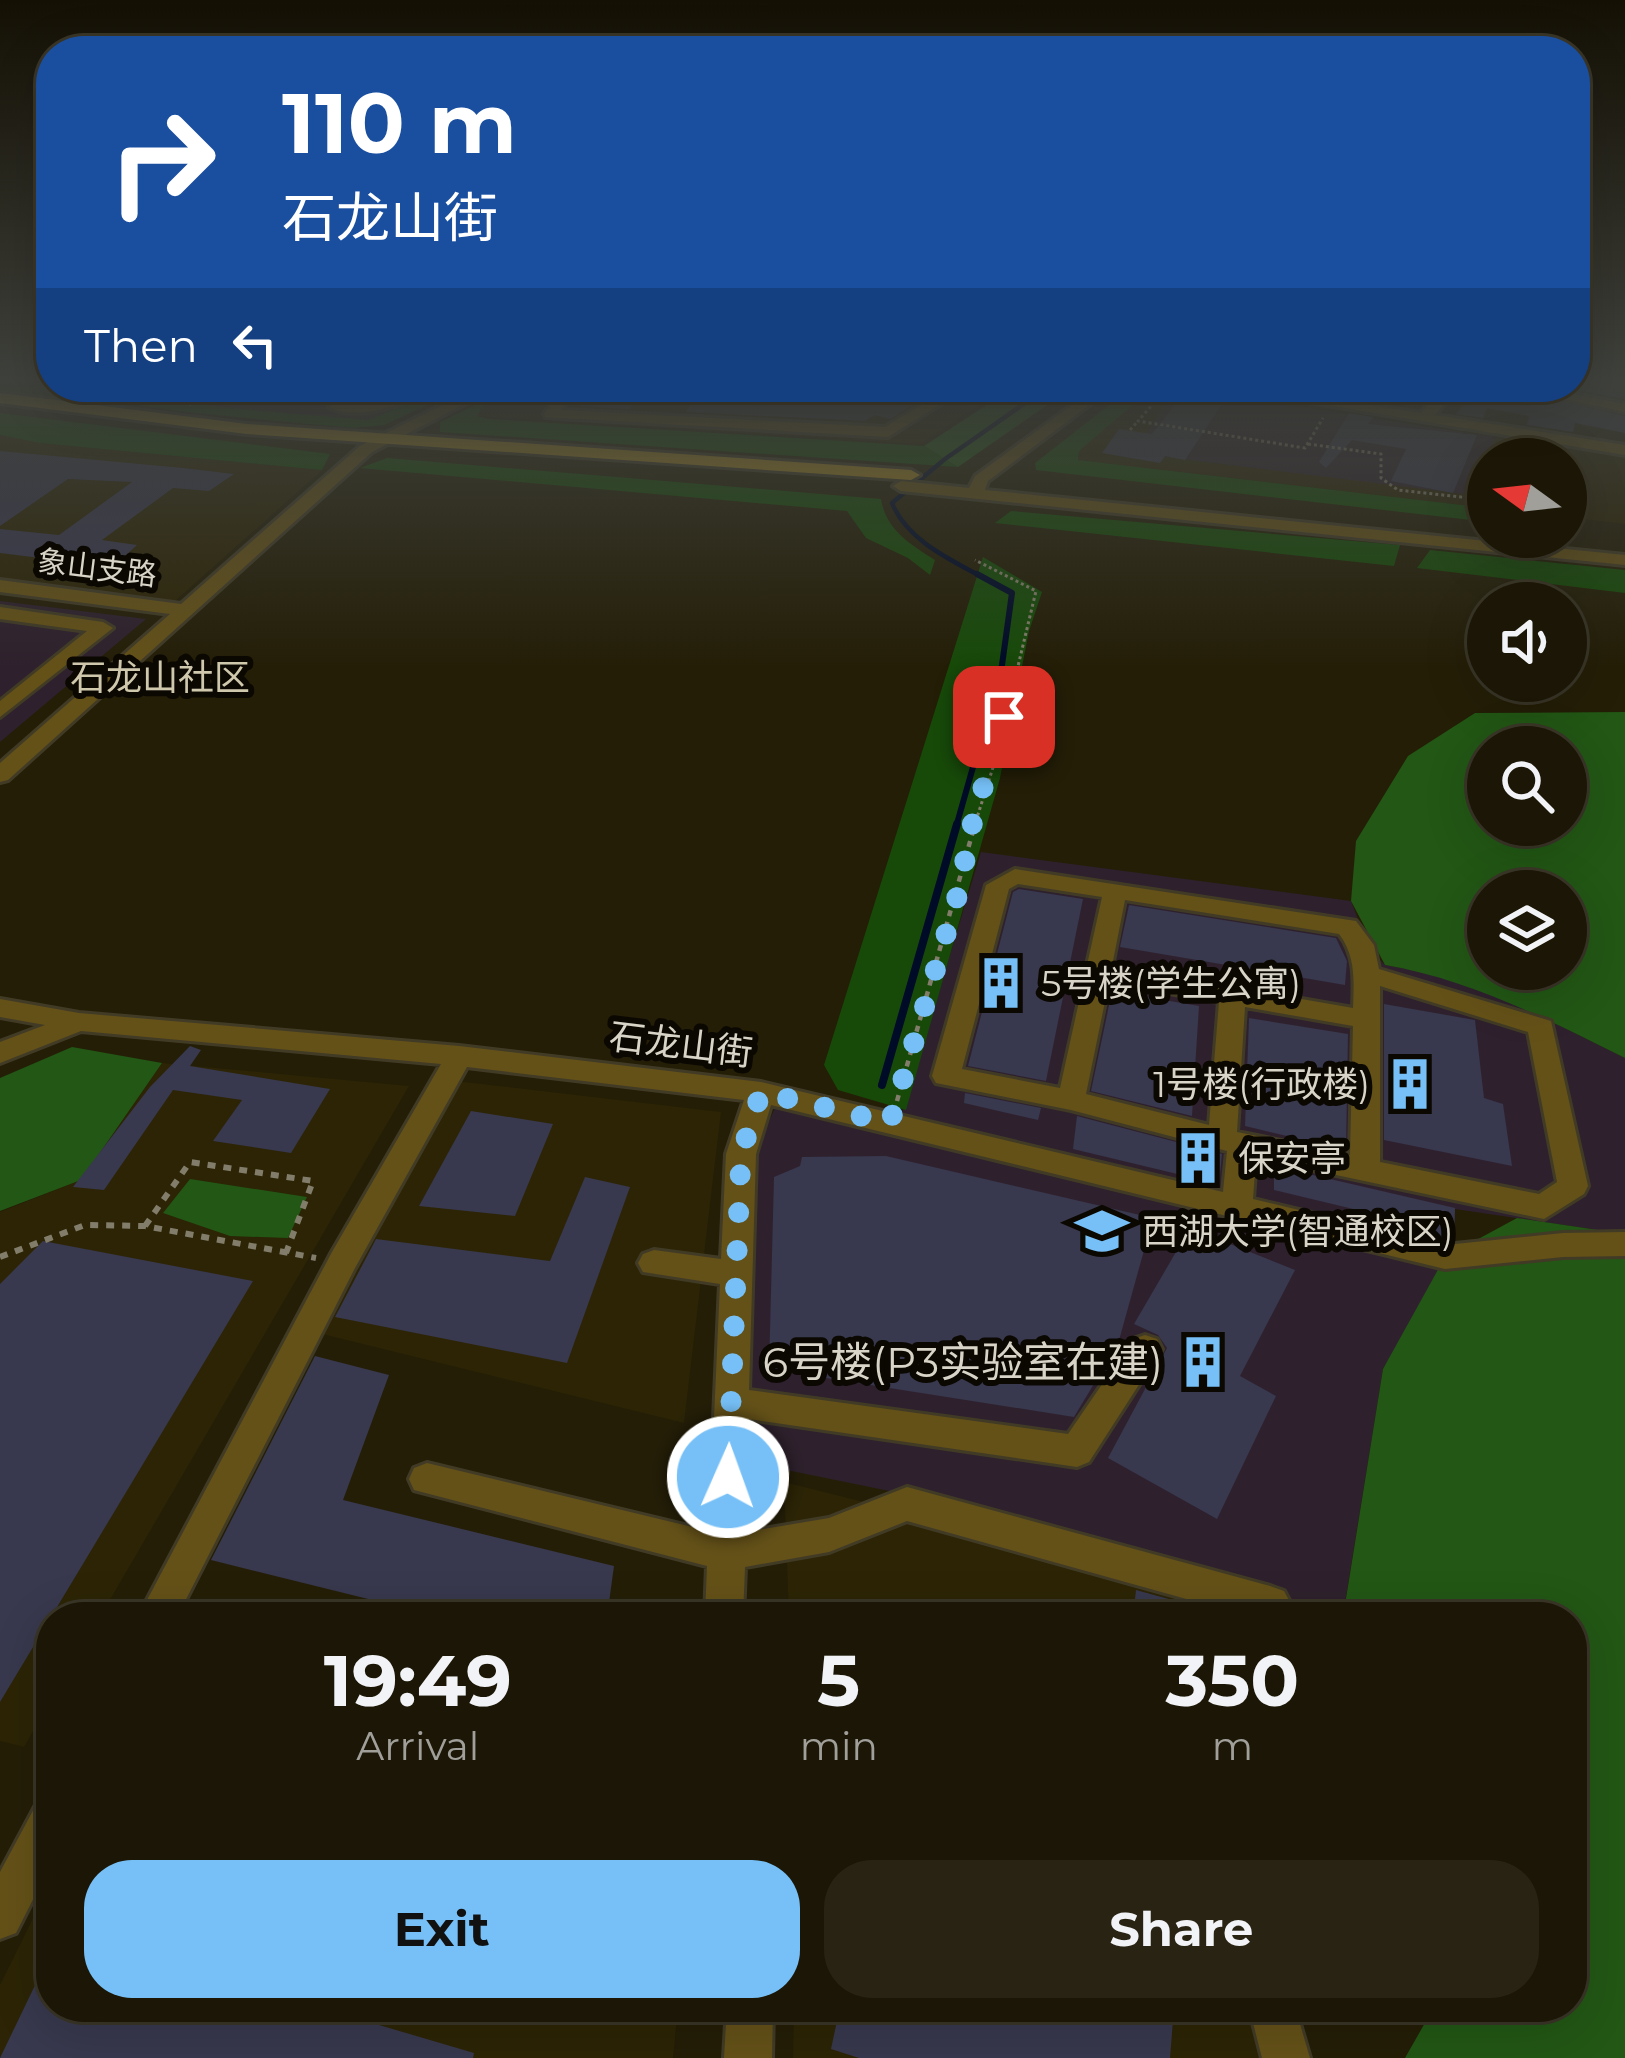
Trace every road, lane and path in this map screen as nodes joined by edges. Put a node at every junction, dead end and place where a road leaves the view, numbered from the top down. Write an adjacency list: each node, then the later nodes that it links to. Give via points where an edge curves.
1 (342, 475): 14 (street)
2 (818, 475): 5 (main road)
3 (992, 475): 6 (street)
4 (1381, 475): 7 (path, via 1398,490)
5 (920, 483): 6 (street)
6 (978, 486): 8 (street); 12 (street)
7 (1467, 498)
8 (1467, 531)
9 (1587, 544): 10 (street)
10 (1625, 548)
11 (975, 560): 31 (path, via 1036,592)
12 (1625, 560)
13 (0, 586): 14 (street, 象山支路)
14 (185, 610): 18 (street)
15 (0, 613): 16 (street, via 103,628)
16 (0, 711)
17 (0, 744): 18 (street)
18 (29, 749): 19 (street)
19 (0, 775)
20 (1114, 892): 21 (street); 22 (street, via 1347,928 1361,945); 30 (street, via 1015,876 998,885 946,1076)
21 (1098, 972): 23 (street); 30 (street)
22 (1366, 974): 25 (street); 33 (street, via 1541,1028 1573,1186 1544,1207)
23 (1232, 995): 25 (street); 32 (street)
24 (0, 1008): 26 (street, 石龙山街)
25 (1366, 1019): 33 (street)
26 (79, 1022): 27 (street); 28 (street, 石龙山街)
27 (0, 1054)
28 (459, 1056): 29 (street, 石龙山街); 39 (street)
29 (761, 1092): 31 (street, 石龙山街); 41 (street, via 741,1154)
30 (1071, 1100): 32 (street)
31 (890, 1123): 34 (street, 石龙山街)
32 (1232, 1141): 33 (street); 34 (street)
33 (1366, 1170)
34 (1237, 1207): 36 (street, 石龙山街, via 1444,1257)
35 (146, 1226): 37 (path); 37 (path, via 190,1162 313,1181); 38 (path, via 85,1226)
36 (1625, 1244)
37 (286, 1253): 39 (path)
38 (0, 1257)
39 (343, 1262): 46 (street)
40 (654, 1263): 41 (street)
41 (736, 1273): 43 (street)
42 (1145, 1349): 43 (street, via 1077,1450)
43 (731, 1402): 45 (street)
44 (427, 1479): 45 (street)
45 (726, 1552): 47 (street); 48 (street, via 829,1535 907,1504)
46 (165, 1602)
47 (724, 1602)
48 (1263, 1602)
49 (36, 1849): 50 (street)
50 (0, 1917)
51 (749, 2022): 53 (street)
52 (1276, 2022): 54 (street)
53 (748, 2058)
54 (1286, 2058)

